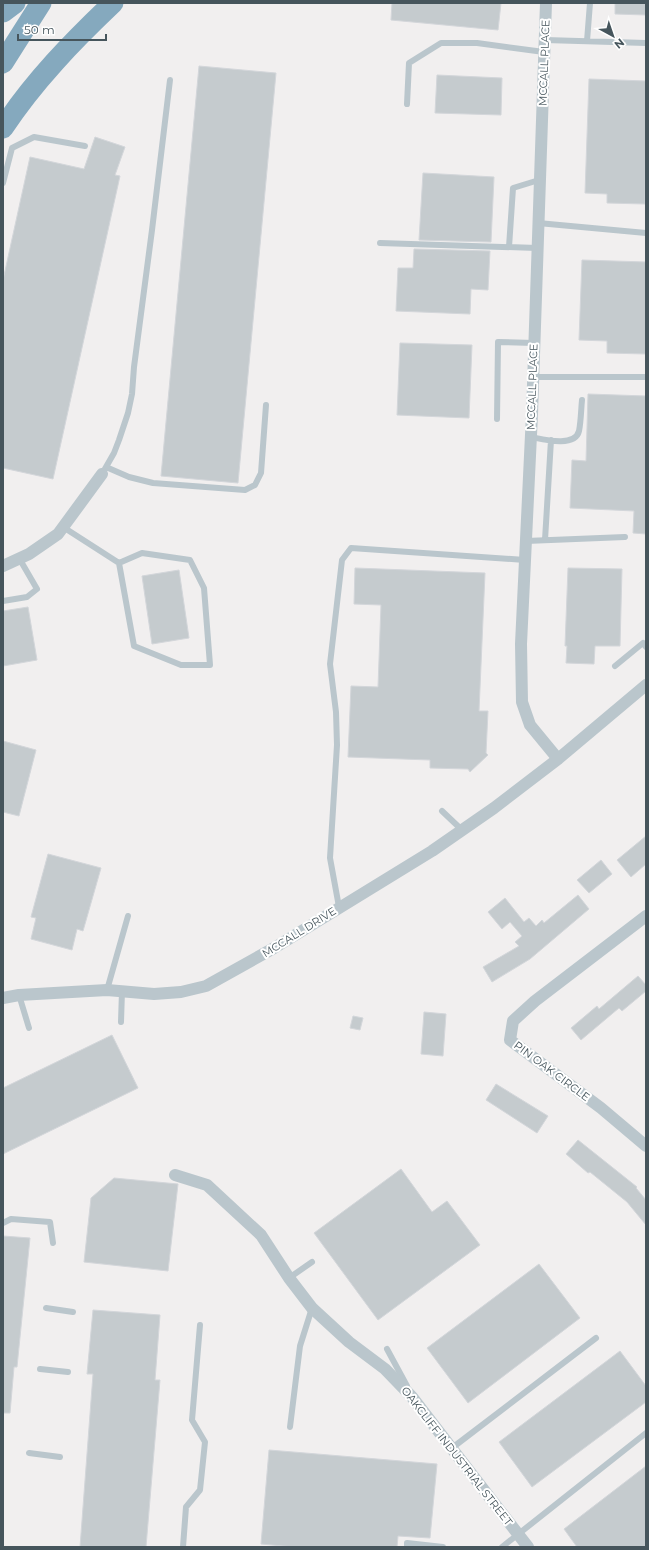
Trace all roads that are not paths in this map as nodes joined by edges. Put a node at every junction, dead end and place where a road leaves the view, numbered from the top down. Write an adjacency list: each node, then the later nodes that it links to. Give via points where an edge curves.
1 (15, 3): 6 (highway)
2 (40, 3): 10 (highway)
3 (113, 3): 13 (highway, via 58,58)
4 (546, 3): 9 (street, MCCALL PLACE)
5 (590, 3): 7 (lane)
6 (3, 12)
7 (587, 42): 8 (lane); 9 (lane)
8 (646, 43)
9 (544, 46): 12 (lane, via 441,43 409,62); 15 (street, MCCALL PLACE)
10 (3, 63)
11 (170, 80): 30 (lane, via 132,394 120,440)
12 (407, 104)
13 (3, 128)
14 (85, 146): 16 (lane, via 34,137 12,148)
15 (540, 180): 17 (street, MCCALL PLACE); 20 (lane, via 513,188)
16 (3, 183)
17 (538, 223): 18 (lane); 21 (street, MCCALL PLACE)
18 (646, 233)
19 (380, 243): 20 (lane)
20 (509, 247): 21 (lane)
21 (537, 248): 22 (street, MCCALL PLACE)
22 (534, 344): 23 (street, MCCALL PLACE); 27 (lane, via 498,342)
23 (533, 377): 24 (lane); 28 (street, MCCALL PLACE)
24 (646, 377)
25 (582, 400): 29 (lane, via 578,434 568,441)
26 (266, 405): 30 (lane, via 261,473 254,485 245,490 153,483)
27 (497, 419)
28 (531, 437): 29 (lane); 34 (street, MCCALL PLACE)
29 (551, 440): 33 (lane)
30 (104, 470): 31 (street)
31 (63, 527): 35 (street, via 58,534); 37 (lane)
32 (624, 536): 33 (lane)
33 (545, 540): 34 (lane)
34 (526, 541): 36 (street, MCCALL PLACE)
35 (19, 558): 38 (street); 39 (lane, via 37,589 27,597)
36 (525, 560): 43 (street, MCCALL PLACE, via 521,644 522,702 530,726); 46 (lane, via 351,548 342,560 330,664 337,745 330,858)
37 (119, 563): 37 (lane, via 134,646 181,665 210,665 204,588 190,560 142,553)
38 (3, 566)
39 (3, 601)
40 (646, 647): 41 (lane, via 644,643)
41 (615, 666)
42 (646, 685): 43 (street, MCCALL DRIVE)
43 (558, 759): 45 (street, MCCALL DRIVE)
44 (442, 811): 45 (lane)
45 (462, 830): 46 (street, MCCALL DRIVE)
46 (339, 907): 50 (street, MCCALL DRIVE, via 274,948 206,986 181,992 154,994)
47 (128, 916): 49 (lane)
48 (646, 916): 55 (street, PIN OAK CIRCLE, via 535,1000 513,1022 510,1040 601,1108)
49 (107, 990): 50 (street, MCCALL DRIVE); 51 (street, MCCALL DRIVE)
50 (122, 991): 53 (lane)
51 (19, 995): 52 (street, MCCALL DRIVE); 54 (lane)
52 (3, 998)
53 (121, 1022)
54 (29, 1028)
55 (646, 1146)
56 (175, 1175): 60 (street, OAKCLIFF INDUSTRIAL STREET, via 207,1185 261,1235)
57 (3, 1223): 58 (lane, via 11,1219 50,1222)
58 (53, 1243)
59 (312, 1262): 60 (lane)
60 (289, 1278): 62 (street, OAKCLIFF INDUSTRIAL STREET)
61 (46, 1308): 63 (lane)
62 (312, 1308): 69 (street, OAKCLIFF INDUSTRIAL STREET, via 349,1342 385,1369); 70 (lane, via 300,1346)
63 (73, 1312)
64 (200, 1325): 76 (lane, via 192,1420 205,1442 200,1490 186,1507)
65 (596, 1338): 72 (lane)
66 (387, 1349): 69 (lane)
67 (40, 1369): 68 (lane)
68 (68, 1372)
69 (412, 1397): 72 (street, OAKCLIFF INDUSTRIAL STREET)
70 (290, 1427)
71 (646, 1433): 75 (lane)
72 (452, 1448): 75 (street, OAKCLIFF INDUSTRIAL STREET)
73 (29, 1453): 74 (lane)
74 (60, 1457)
75 (519, 1534): 79 (lane); 80 (street, OAKCLIFF INDUSTRIAL STREET)
76 (183, 1547)
77 (406, 1547): 78 (lane, via 407,1543)
78 (443, 1547)
79 (502, 1547)
80 (528, 1547)

